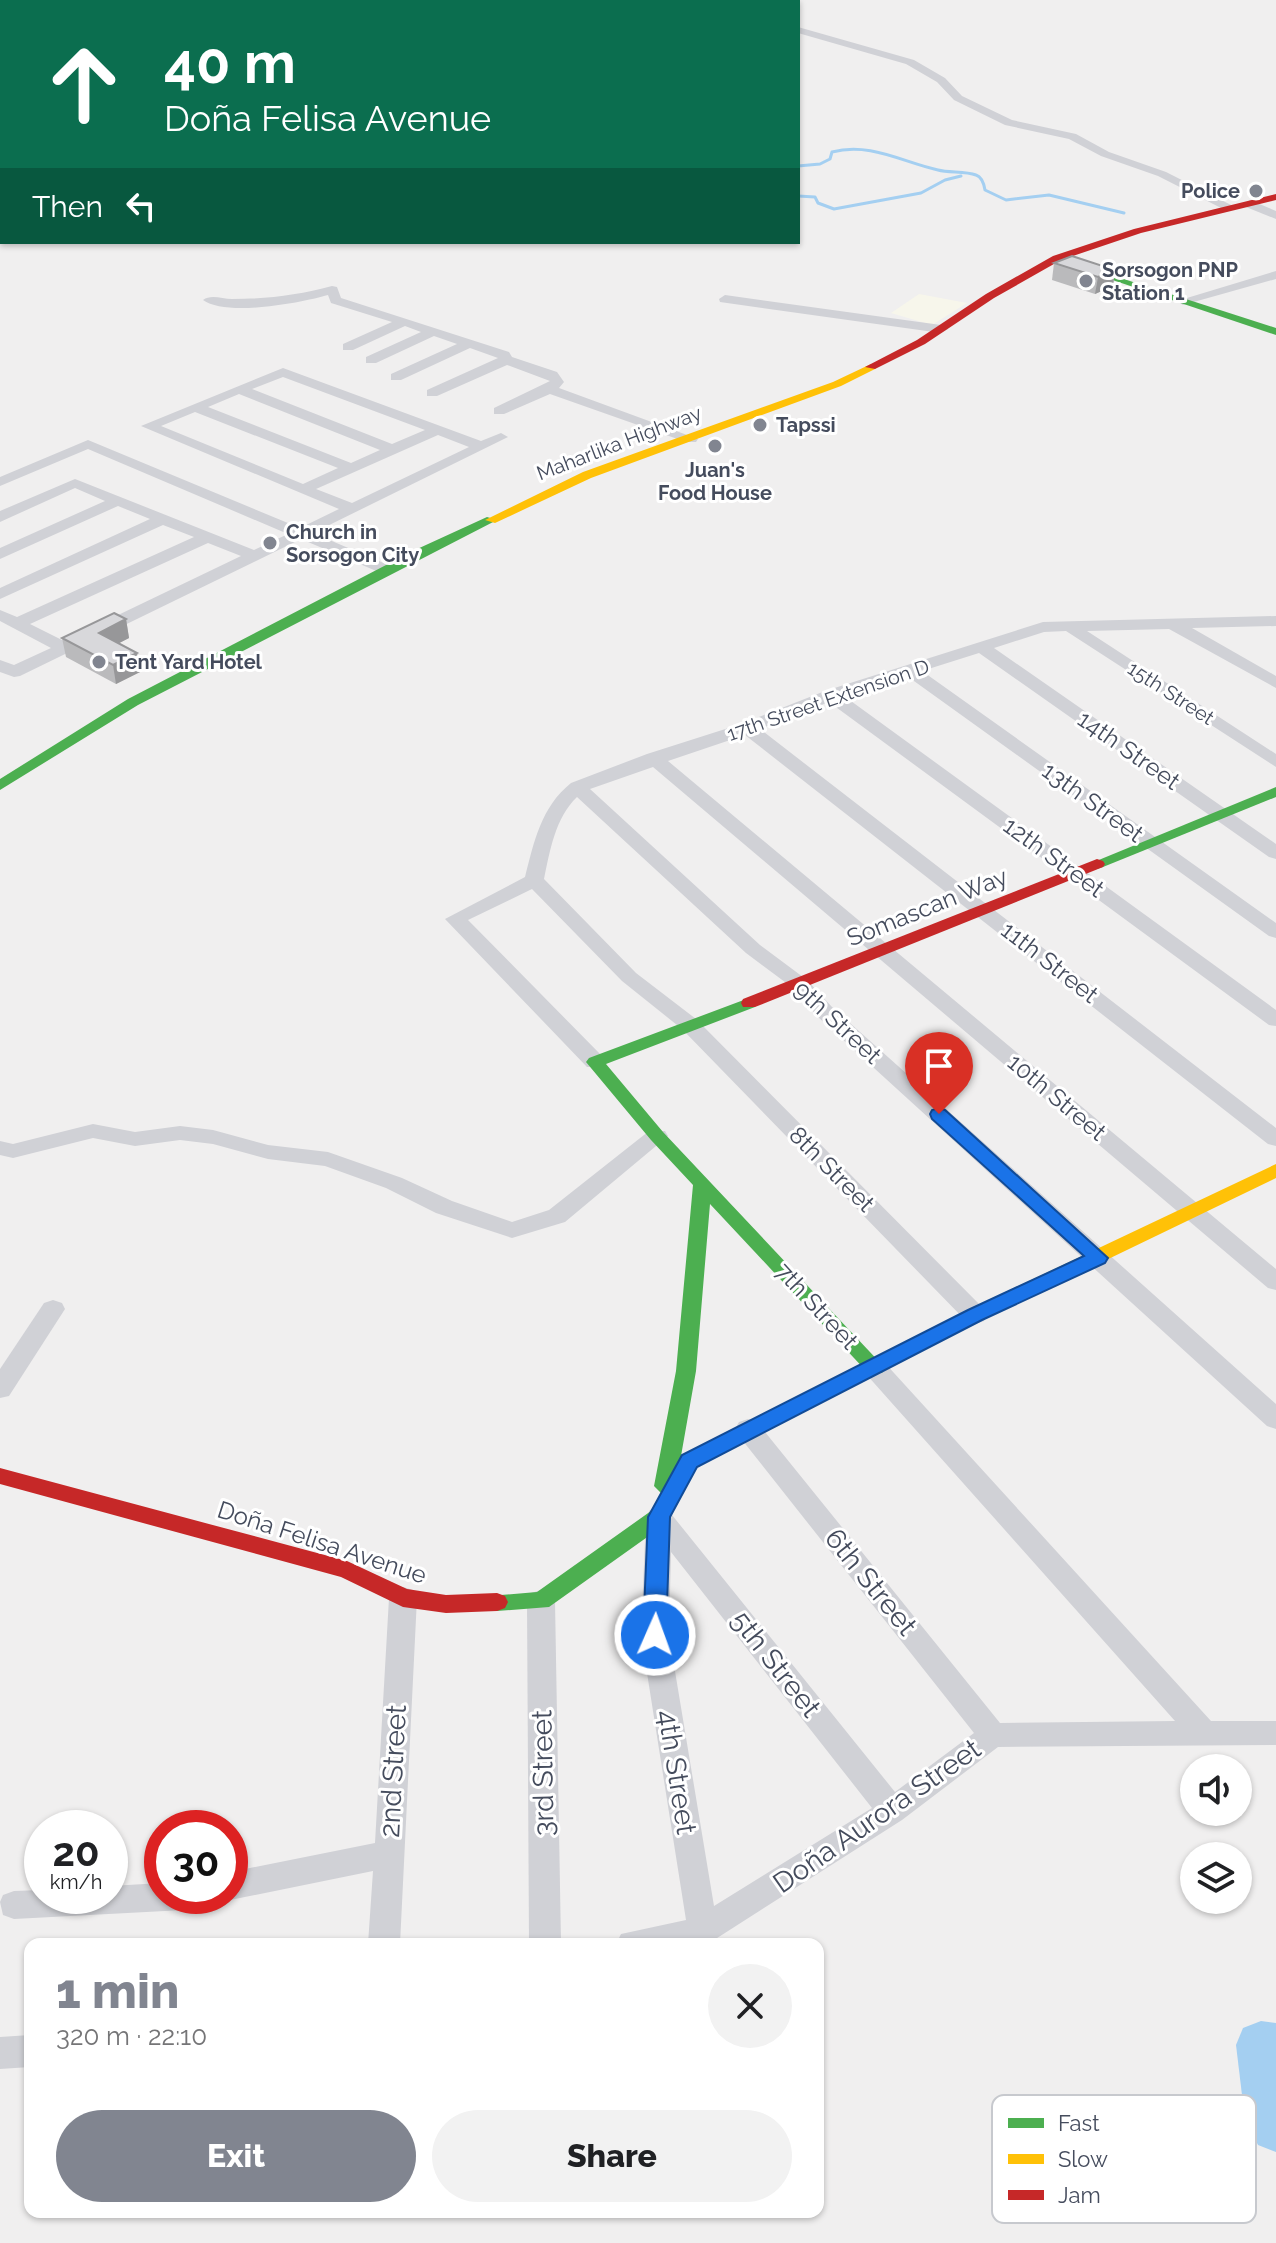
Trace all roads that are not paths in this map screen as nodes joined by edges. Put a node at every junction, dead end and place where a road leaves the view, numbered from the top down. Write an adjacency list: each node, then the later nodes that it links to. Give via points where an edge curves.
1 (800, 31): 4 (street, via 910,62 941,80 958,98 1009,123 1072,136)
2 (1276, 197): 3 (main road, Maharlika Highway)
3 (1250, 204): 4 (main road, Maharlika Highway); 5 (street)
4 (1231, 208): 6 (main road, Maharlika Highway)
5 (1276, 215)
6 (1057, 258): 10 (main road); 13 (main road, Maharlika Highway)
7 (1276, 275): 10 (street)
8 (725, 299): 13 (street)
9 (209, 300): 11 (street, via 296,300 332,290 336,300)
10 (1183, 301): 12 (main road)
11 (403, 322): 14 (street); 16 (street)
12 (1271, 327)
13 (941, 329): 27 (main road, Maharlika Highway, via 837,384)
14 (433, 331): 15 (street); 17 (street)
15 (470, 343): 18 (street); 19 (street)
16 (348, 347)
17 (371, 360)
18 (506, 360): 21 (street, via 552,375 557,382); 22 (street)
19 (396, 377)
20 (238, 389): 23 (street); 25 (street, via 283,372); 29 (street)
21 (549, 389): 24 (street); 27 (street)
22 (432, 393)
23 (195, 407): 30 (street); 32 (street, via 148,426)
24 (499, 411)
25 (437, 430): 28 (street); 29 (street)
26 (501, 437): 28 (street)
27 (691, 439): 41 (main road, Maharlika Highway, via 587,475)
28 (480, 446): 34 (street)
29 (394, 450): 30 (street)
30 (354, 469): 32 (street)
31 (0, 482): 37 (street, via 88,444)
32 (301, 490): 34 (street)
33 (118, 501): 35 (street, via 75,483); 36 (street); 39 (street)
34 (350, 508): 37 (street)
35 (0, 517)
36 (163, 519): 38 (street); 42 (street)
37 (300, 533): 40 (street); 41 (street)
38 (205, 538): 40 (street); 46 (street)
39 (0, 554)
40 (252, 555): 49 (street)
41 (387, 570): 57 (main road, Maharlika Highway, via 133,702)
42 (0, 594)
43 (0, 615): 46 (street)
44 (1167, 621): 45 (street, 17th Street Extension D); 47 (street, 17th Street Extension D); 52 (street)
45 (1276, 621)
46 (16, 624): 49 (street)
47 (1067, 625): 48 (street, 17th Street Extension D, via 1043,627); 56 (street, 15th Street)
48 (982, 647): 51 (street, 17th Street Extension D); 60 (street, 14th Street)
49 (64, 648): 50 (street, via 14,672)
50 (0, 665)
51 (911, 671): 53 (street, 17th Street Extension D); 61 (street, 13th Street)
52 (1276, 683)
53 (831, 695): 54 (street, 17th Street Extension D); 63 (street, 12th Street)
54 (747, 728): 55 (street, 17th Street Extension D); 65 (street, 11th Street)
55 (653, 758): 58 (street, 17th Street Extension D); 67 (street, 10th Street)
56 (1276, 762)
57 (0, 786)
58 (577, 787): 64 (street, 17th Street Extension D, via 557,807); 68 (street, 9th Street, via 753,949)
59 (1276, 792): 60 (main road, Somascan Way)
60 (1221, 815): 61 (main road, Somascan Way); 62 (street, 14th Street)
61 (1151, 843): 63 (main road, Somascan Way); 66 (street, 13th Street)
62 (1276, 853)
63 (1076, 873): 65 (main road, Somascan Way); 69 (street, 12th Street)
64 (534, 880): 70 (street, 8th Street, via 629,977); 71 (street, 7th Street, via 455,919)
65 (983, 909): 67 (main road, Somascan Way); 73 (street, 11th Street)
66 (1276, 932)
67 (882, 951): 68 (main road, Somascan Way); 77 (street, 10th Street)
68 (800, 984): 70 (main road, Somascan Way); 78 (street, 9th Street)
69 (1276, 1020)
70 (689, 1024): 71 (main road, Somascan Way); 81 (street, 8th Street)
71 (595, 1062): 72 (main road, 7th Street)
72 (657, 1136): 74 (street, via 557,1216 512,1230 328,1159 268,1152 213,1137 180,1133 135,1139 93,1131 13,1151); 76 (main road, 7th Street)
73 (1276, 1139)
74 (0, 1148)
75 (1276, 1170): 77 (main road)
76 (702, 1183): 82 (main road, 7th Street); 87 (main road, via 686,1371)
77 (1194, 1211): 78 (main road); 79 (street, 10th Street)
78 (1098, 1258): 81 (main road); 84 (street, 9th Street)
79 (1276, 1282)
80 (53, 1309): 83 (street)
81 (975, 1315): 82 (main road)
82 (875, 1368): 85 (main road); 92 (street, 7th Street)
83 (0, 1389)
84 (1276, 1419)
85 (748, 1429): 87 (main road, via 689,1461); 91 (street, 6th Street)
86 (0, 1476): 88 (main road, Doña Felisa Avenue, via 347,1570)
87 (659, 1517): 89 (main road); 93 (street, 5th Street); 98 (street, 4th Street, via 655,1635)
88 (403, 1598): 89 (main road, Doña Felisa Avenue, via 446,1604); 94 (street, 2nd Street)
89 (541, 1601): 100 (street, 3rd Street)
90 (1276, 1733): 92 (street, Doña Aurora Street)
91 (993, 1735): 92 (street, Doña Aurora Street); 93 (street, Doña Aurora Street)
92 (1205, 1735)
93 (892, 1811): 98 (street, Doña Aurora Street)
94 (389, 1854): 95 (street); 99 (street, 2nd Street)
95 (248, 1882)
96 (144, 1898): 97 (street)
97 (14, 1905)
98 (703, 1930): 101 (street, Doña Aurora Street)
99 (384, 1938)
100 (545, 1938)
101 (678, 1938)
102 (24, 2051): 103 (street)
103 (0, 2053)

